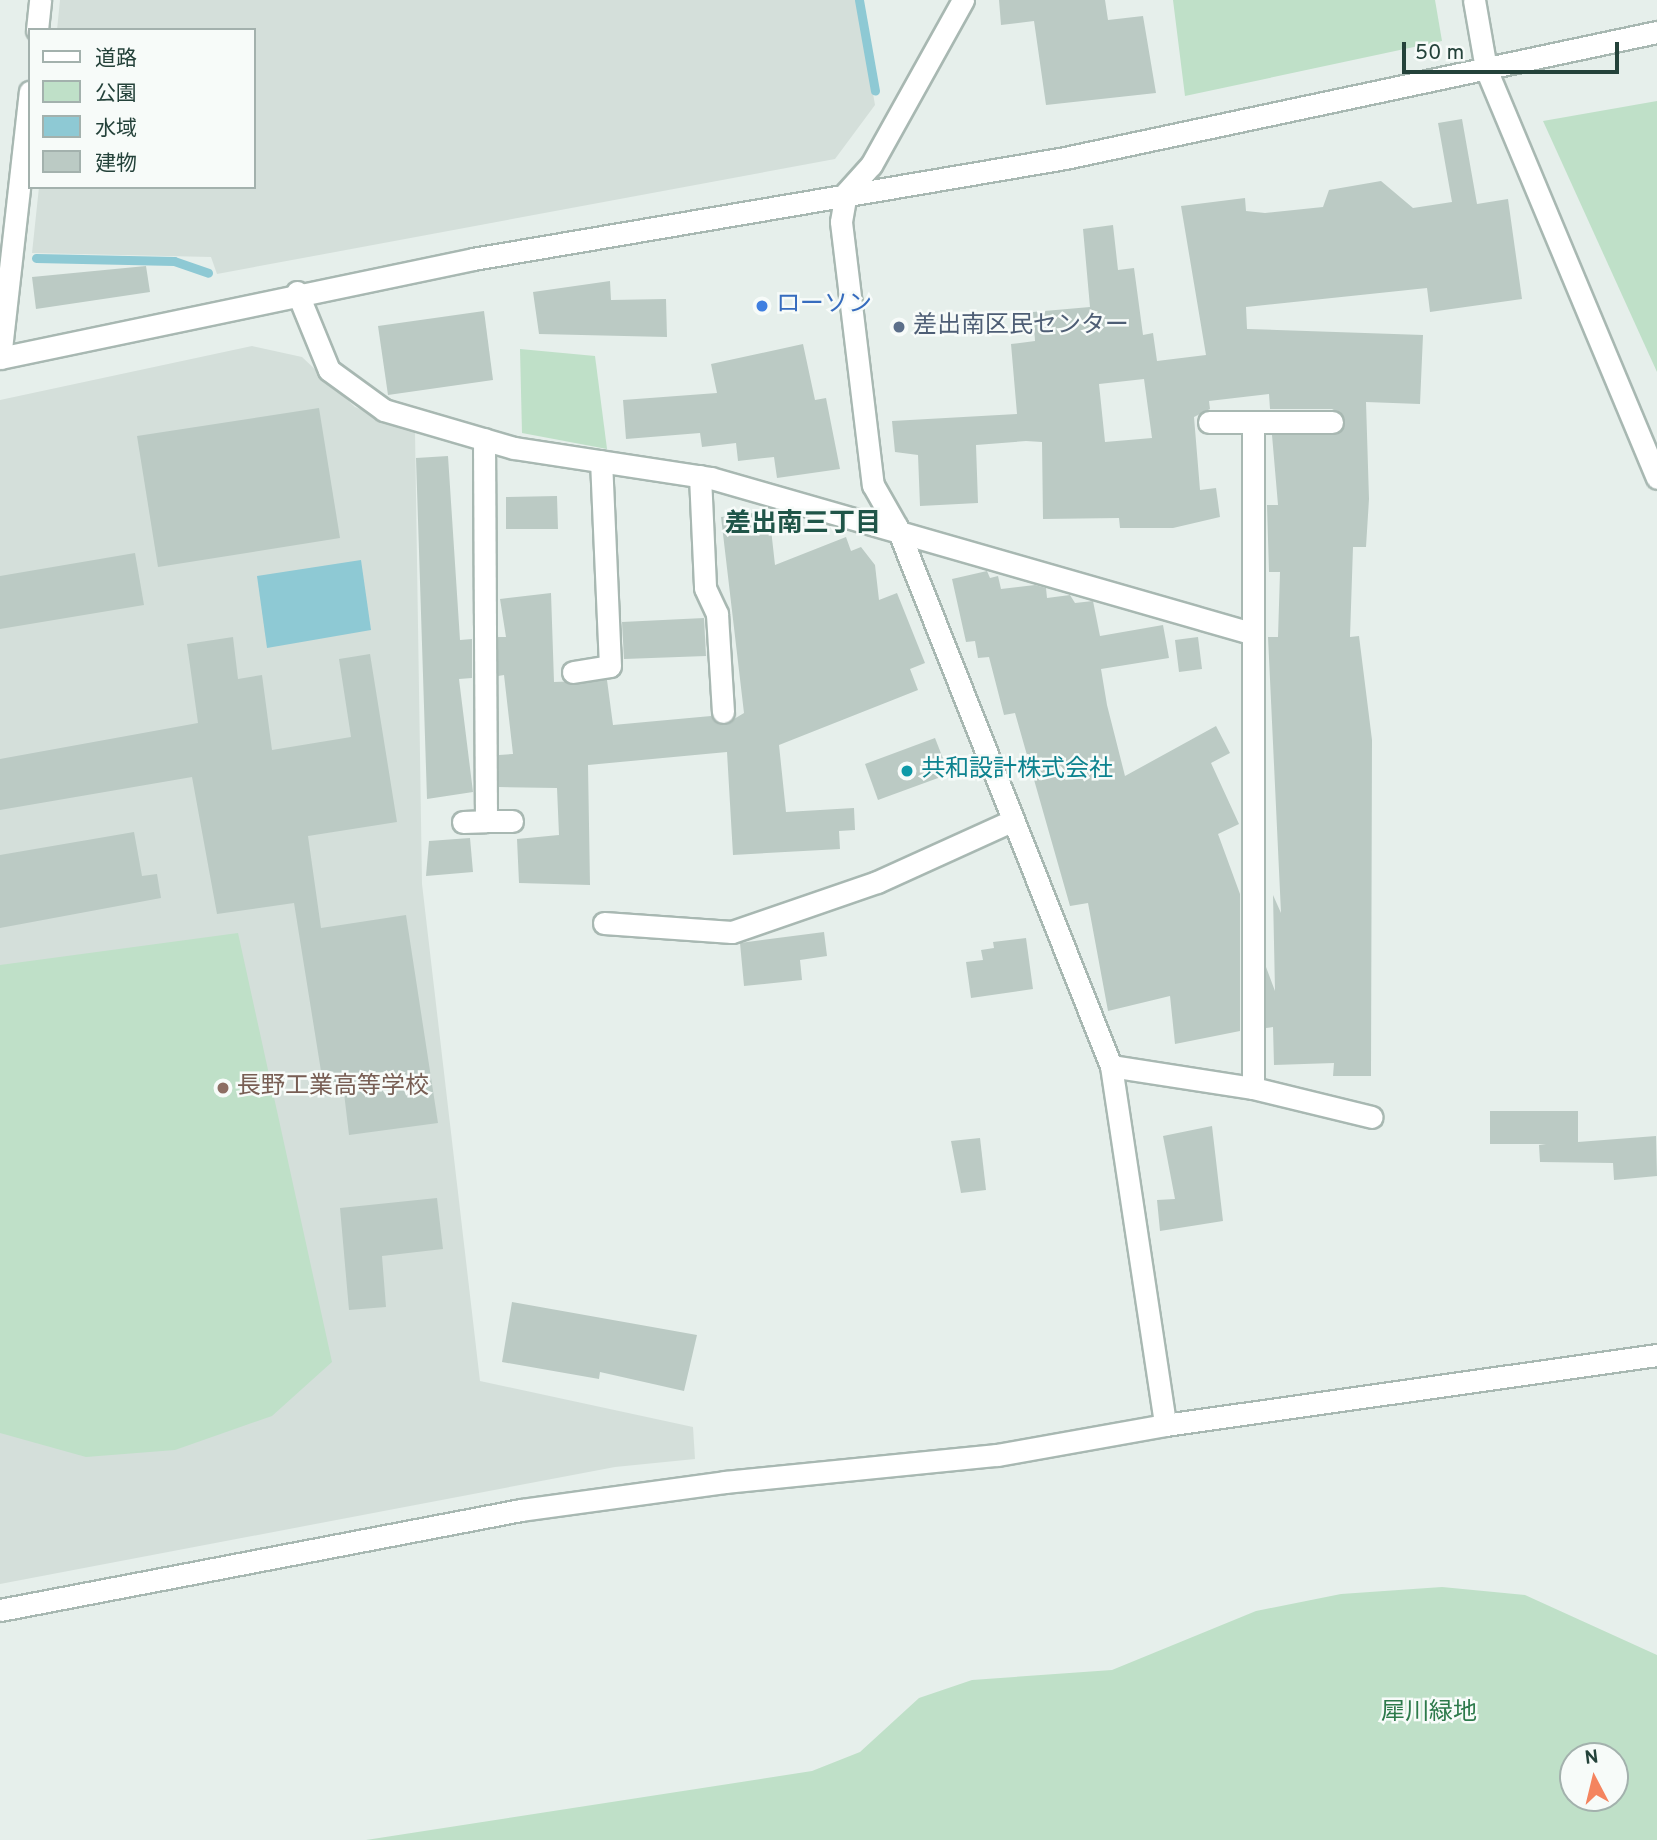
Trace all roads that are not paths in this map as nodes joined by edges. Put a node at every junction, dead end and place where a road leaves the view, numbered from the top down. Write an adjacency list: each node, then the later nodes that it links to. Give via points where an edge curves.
1 (40, 0): 4 (street)
2 (963, 0): 8 (street, via 871,165)
3 (1474, 0): 6 (street)
4 (37, 28)
5 (1657, 32): 6 (street)
6 (1486, 69): 8 (street, via 1065,158); 17 (street)
7 (28, 110): 10 (street)
8 (846, 193): 9 (street); 18 (street, via 841,222 873,485)
9 (298, 292): 10 (street); 14 (street, via 329,370 384,410)
10 (0, 358)
11 (1209, 422): 12 (street)
12 (1253, 422): 13 (street); 19 (street)
13 (1332, 422)
14 (484, 439): 15 (street); 22 (street)
15 (601, 461): 16 (street); 20 (street, via 610,666)
16 (700, 477): 18 (street); 21 (street, via 705,588 717,614)
17 (1657, 478)
18 (897, 527): 19 (street); 25 (street)
19 (1251, 633): 28 (street)
20 (573, 672)
21 (723, 712)
22 (486, 821): 23 (street); 24 (street)
23 (512, 821)
24 (463, 822)
25 (1009, 822): 26 (street, via 877,881 732,932); 27 (street)
26 (604, 923)
27 (1111, 1066): 28 (street); 31 (street)
28 (1253, 1088): 29 (street)
29 (1372, 1117)
30 (1657, 1355): 31 (street)
31 (1166, 1425): 32 (street, via 997,1455 725,1482 521,1510)
32 (0, 1610)

